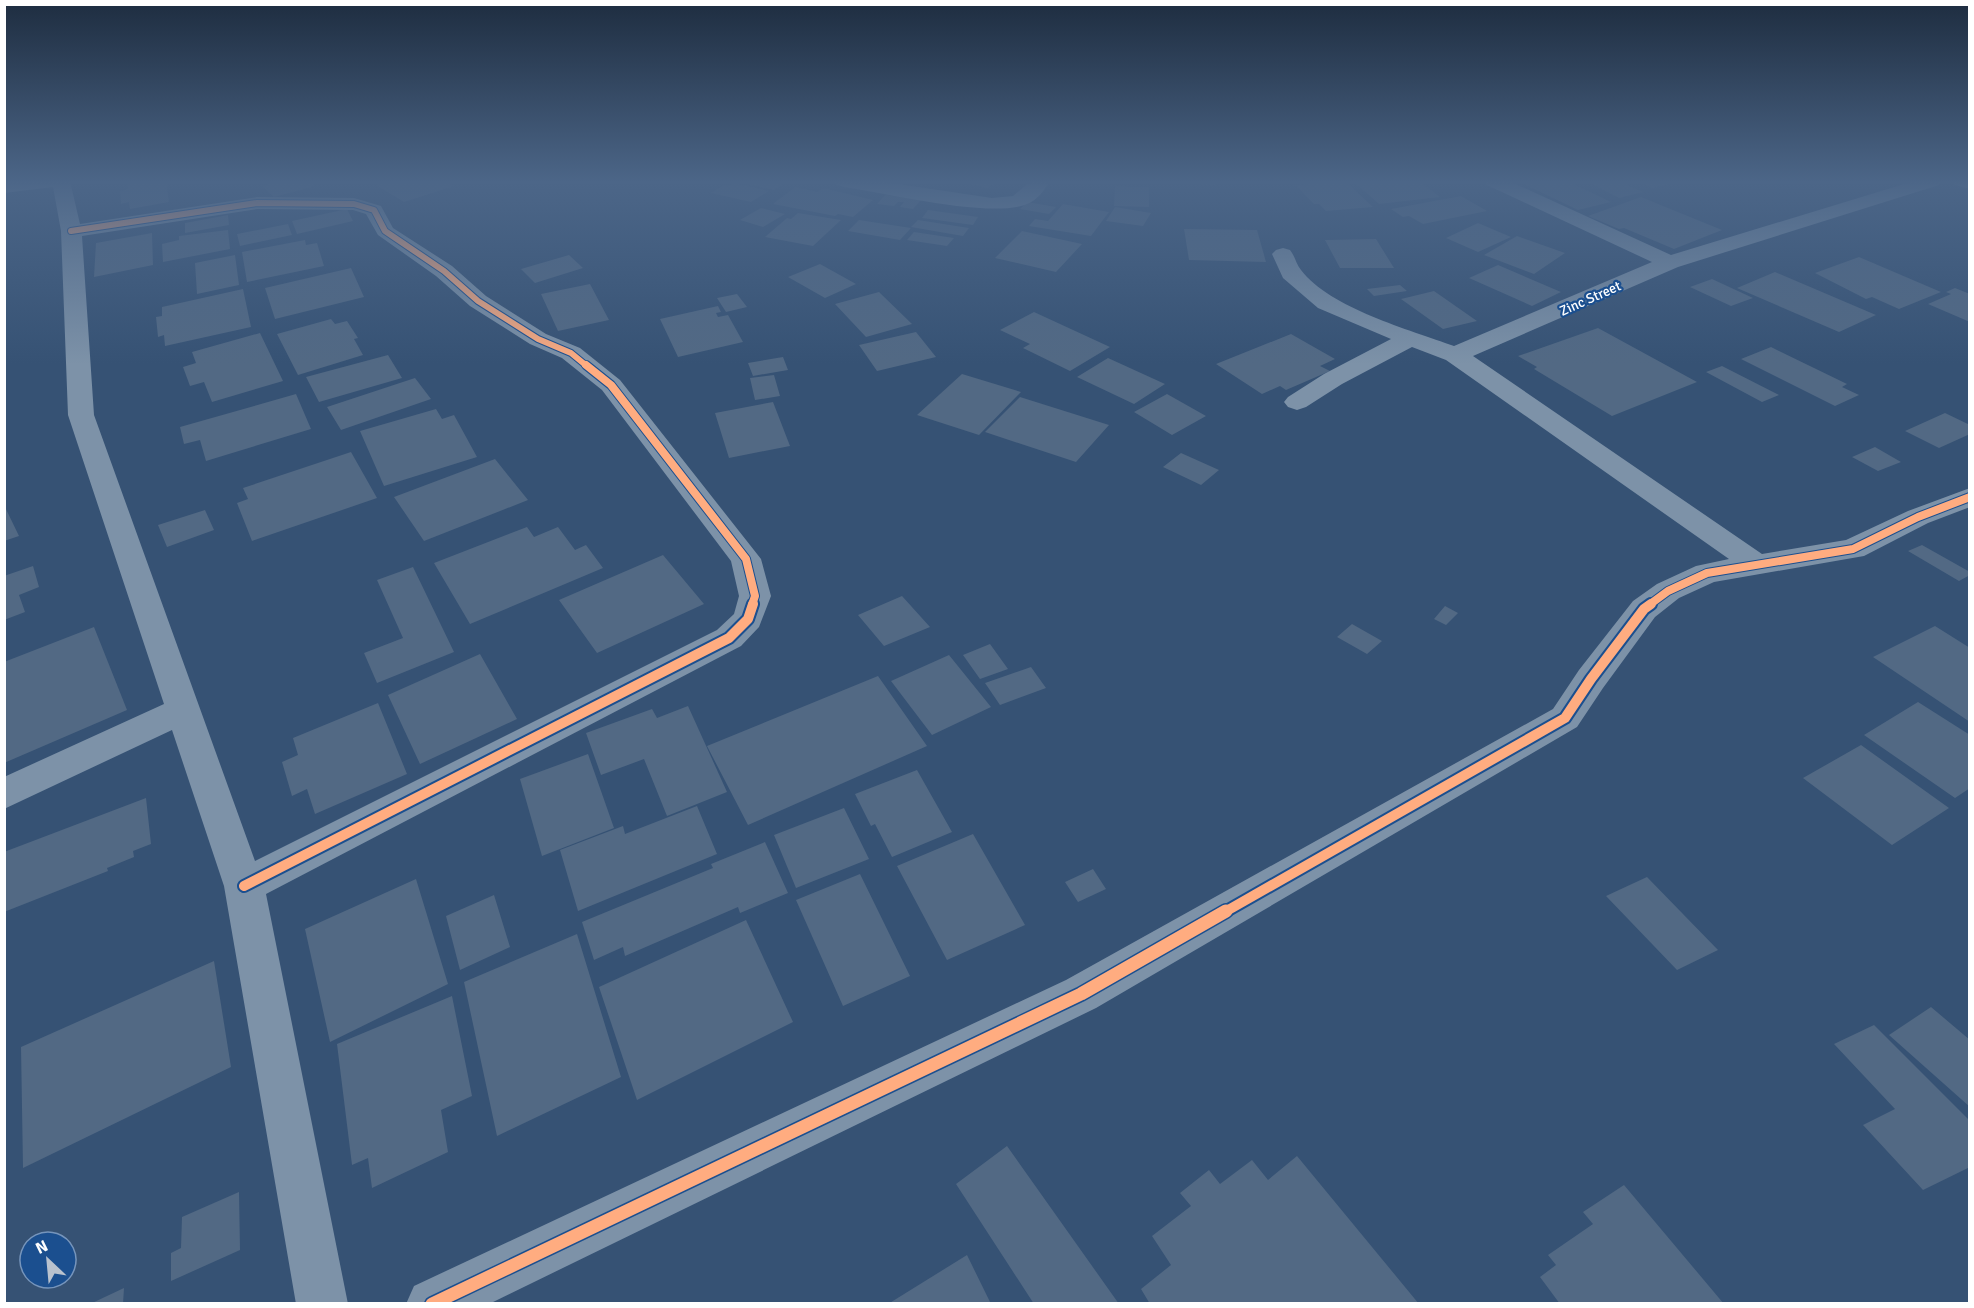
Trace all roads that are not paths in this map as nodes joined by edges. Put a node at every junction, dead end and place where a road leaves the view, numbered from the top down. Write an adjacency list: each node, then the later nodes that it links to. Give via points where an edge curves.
1 (72, 242): 12 (street, via 81,415)
2 (399, 242): 14 (street, via 444,271 478,301 538,339 571,353 610,384 746,558 755,596 748,619 729,638)
3 (1627, 242): 6 (street)
4 (1734, 242): 6 (street, Zinc Street)
5 (1283, 254): 7 (street, via 1291,273 1326,303)
6 (1670, 262): 8 (street, Zinc Street)
7 (1409, 339): 8 (street); 9 (street)
8 (1455, 355): 11 (street)
9 (1297, 402)
10 (1970, 497): 11 (street, via 1853,549)
11 (1756, 564): 16 (street, via 1707,573 1668,591 1644,609 1565,718 1081,994)
12 (183, 710): 13 (street); 14 (street)
13 (4, 794)
14 (244, 886): 15 (street)
15 (322, 1304)
16 (432, 1304)

